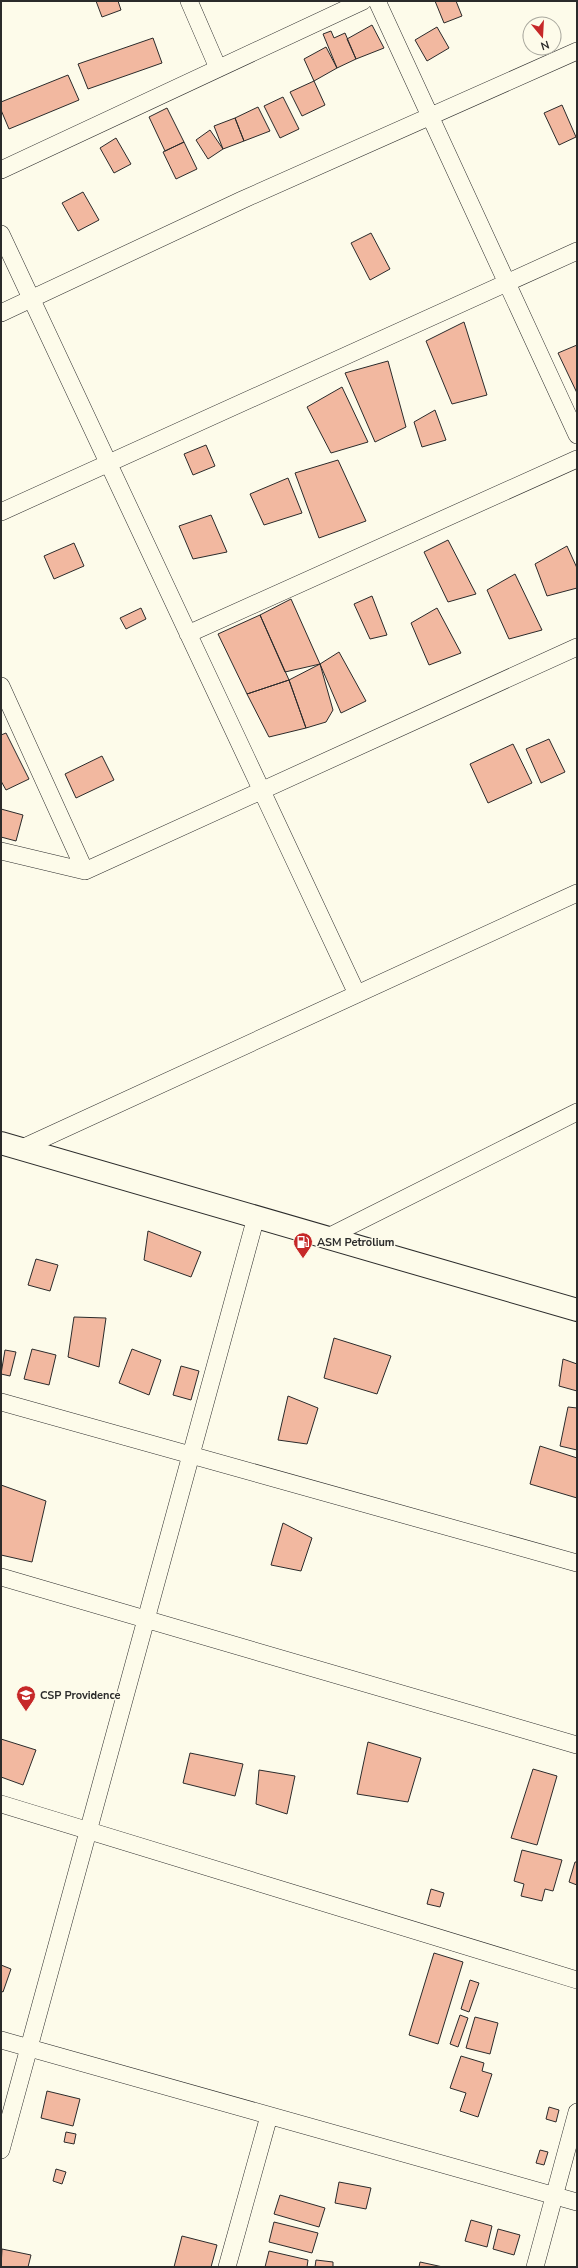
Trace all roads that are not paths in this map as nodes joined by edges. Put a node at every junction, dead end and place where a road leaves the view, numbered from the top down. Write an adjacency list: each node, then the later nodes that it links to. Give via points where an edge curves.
1 (189, 1): 5 (street)
2 (363, 1): 5 (street)
3 (377, 1): 6 (street)
4 (577, 51): 6 (street)
5 (218, 68): 7 (street)
6 (431, 117): 10 (street); 11 (street, via 242,200)
7 (1, 170)
8 (1, 234): 11 (street)
9 (577, 251): 10 (street)
10 (507, 281): 13 (street); 15 (street)
11 (31, 299): 12 (street); 15 (street)
12 (1, 313)
13 (577, 435)
14 (577, 460): 17 (street)
15 (108, 462): 16 (street); 17 (street)
16 (1, 512)
17 (188, 634): 20 (street)
18 (577, 647): 20 (street)
19 (1, 686): 22 (street)
20 (261, 791): 22 (street); 24 (street)
21 (1, 851): 22 (street)
22 (85, 871)
23 (577, 893): 24 (street)
24 (357, 994): 26 (street)
25 (577, 1112): 28 (street)
26 (10, 1146): 27 (main road)
27 (256, 1217): 28 (main road); 31 (street)
28 (328, 1237): 29 (main road)
29 (577, 1310)
30 (1, 1402): 31 (street)
31 (191, 1455): 32 (street); 34 (street)
32 (577, 1562)
33 (1, 1577): 34 (street)
34 (146, 1619): 35 (street); 37 (street)
35 (577, 1745)
36 (1, 1804): 37 (street)
37 (89, 1831): 38 (street); 40 (street)
38 (577, 1980)
39 (1, 2040): 40 (street)
40 (29, 2048): 42 (street); 43 (street)
41 (577, 2112): 44 (street)
42 (269, 2116): 44 (street); 46 (street)
43 (1, 2150)
44 (554, 2196): 45 (street); 47 (street)
45 (577, 2202)
46 (227, 2267)
47 (535, 2267)

